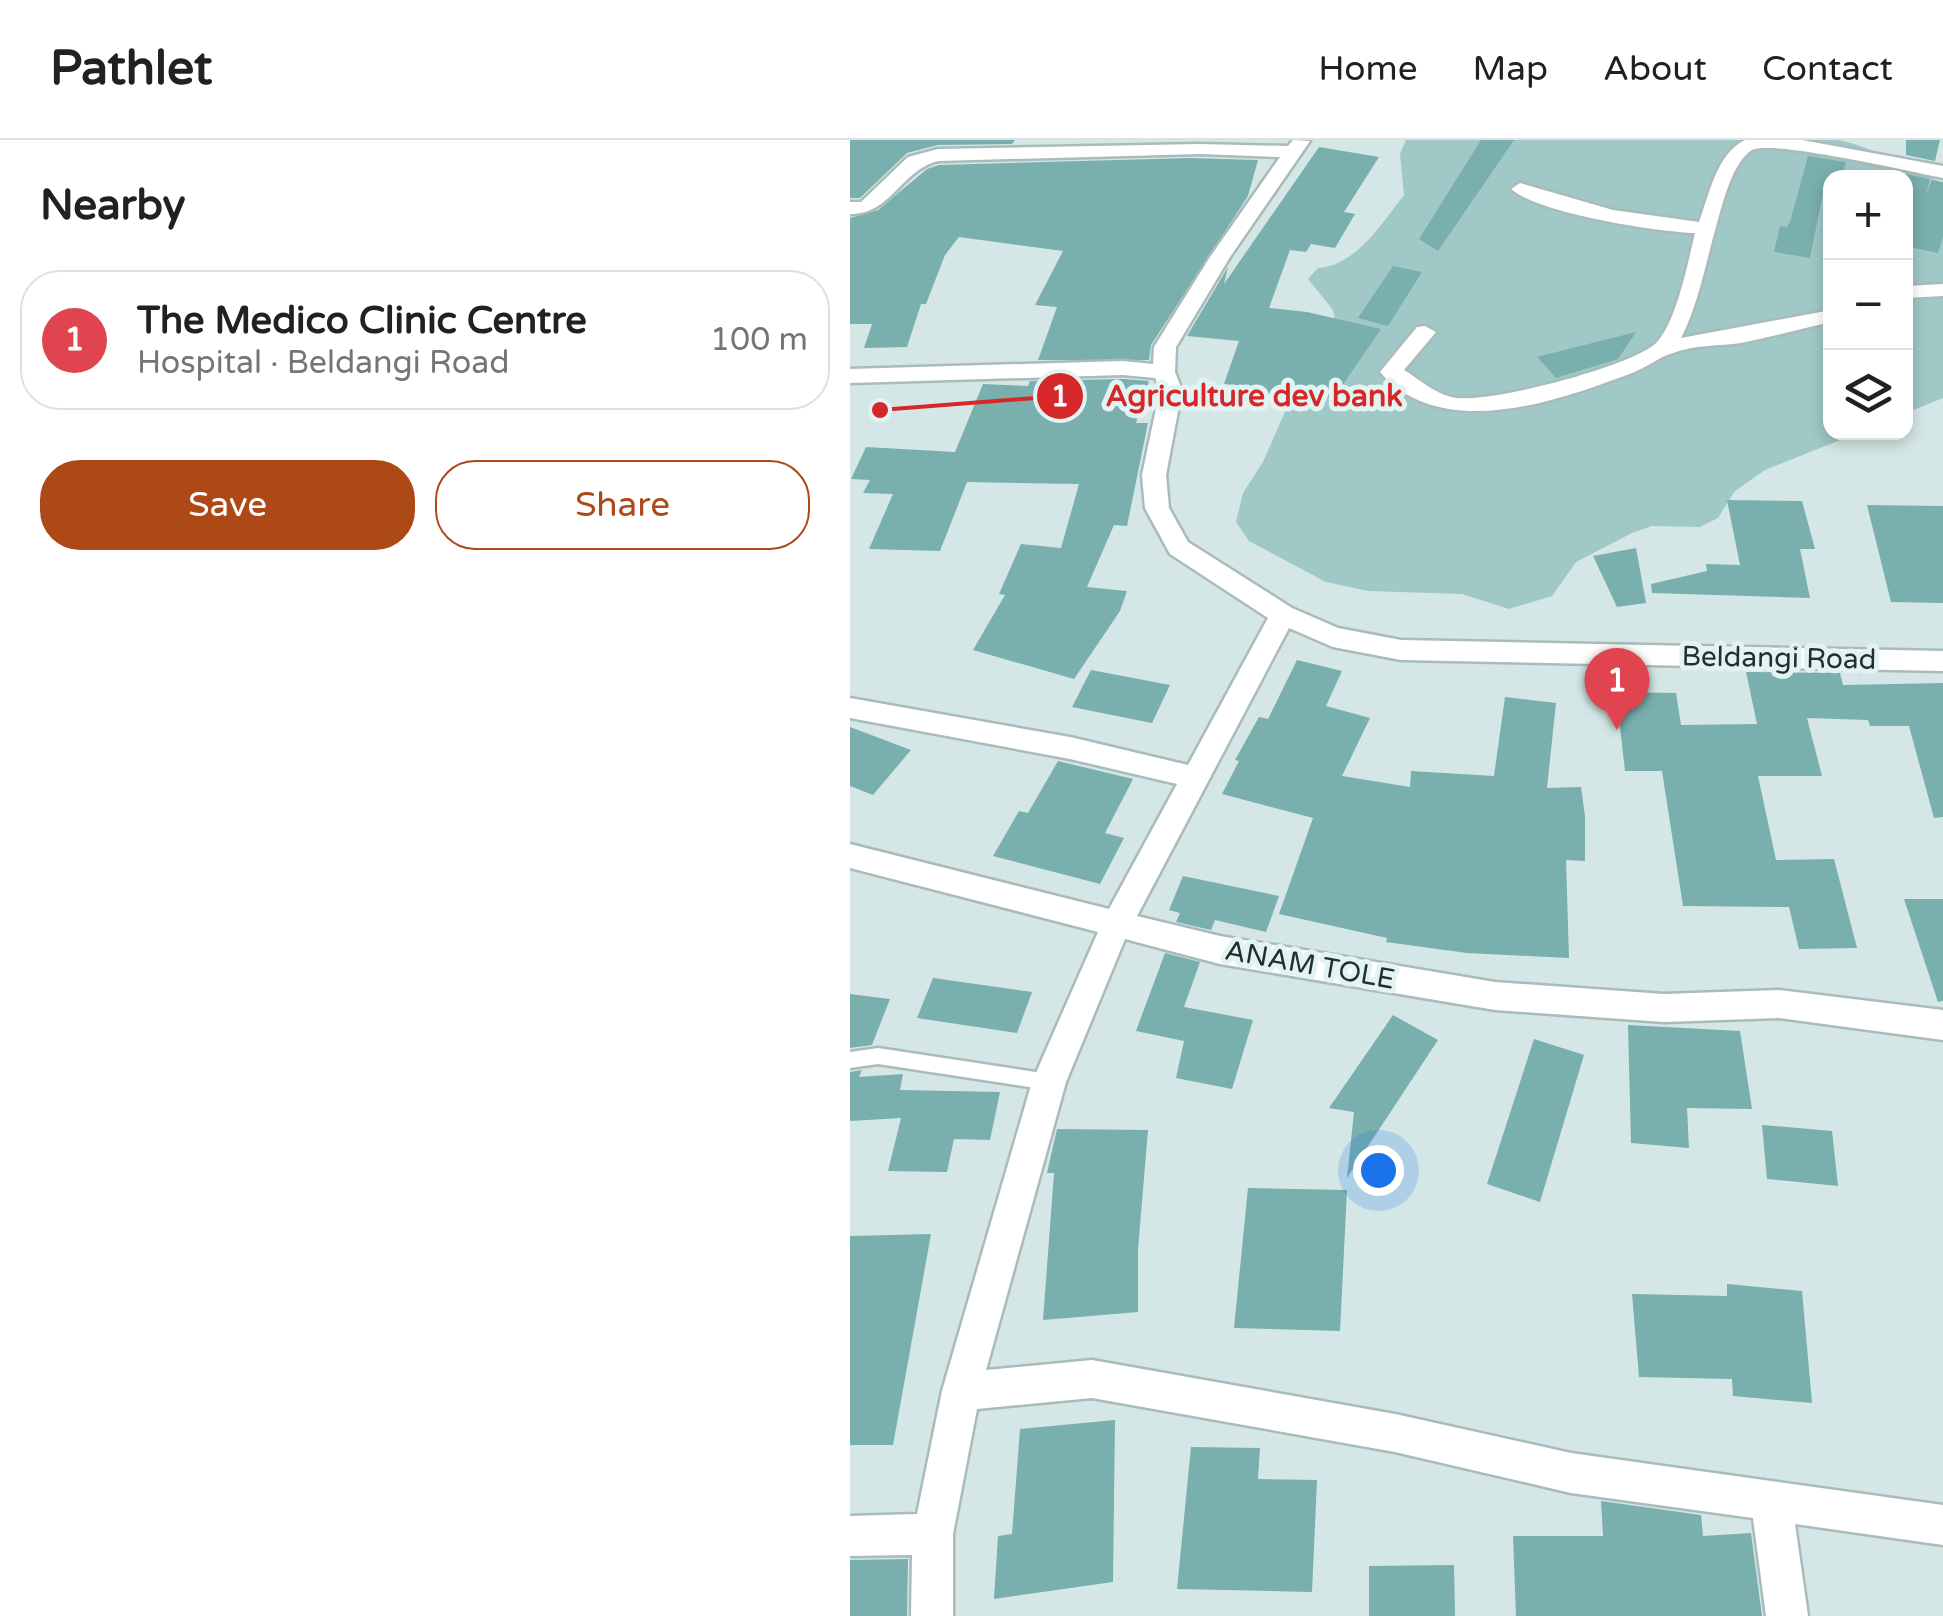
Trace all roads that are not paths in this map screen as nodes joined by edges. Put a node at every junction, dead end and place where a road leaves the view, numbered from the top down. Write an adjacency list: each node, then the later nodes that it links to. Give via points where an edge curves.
1 (1298, 146): 4 (street, via 938,155 915,161 866,208); 11 (street, Beldangi Road, via 1165,348)
2 (1943, 172): 5 (street, via 1758,142 1732,162)
3 (1520, 189): 5 (street, via 1588,212)
4 (850, 208)
5 (1706, 228): 10 (street)
6 (1943, 290): 7 (street)
7 (1913, 292)
8 (1823, 318): 10 (street)
9 (1426, 332): 10 (street, via 1391,372 1451,405 1525,397 1639,365)
10 (1666, 348)
11 (1164, 372): 12 (street); 13 (street, Beldangi Road, via 1171,390 1154,475 1157,508 1179,548)
12 (850, 376)
13 (1282, 616): 14 (street, Beldangi Road, via 1333,638 1401,650); 16 (street)
14 (1943, 661)
15 (850, 708): 16 (street)
16 (1193, 778): 18 (street)
17 (850, 856): 18 (street, ANAM TOLE)
18 (1116, 925): 19 (street, ANAM TOLE, via 1220,950 1496,996 1664,1008 1780,1004); 21 (street)
19 (1943, 1025)
20 (850, 1060): 21 (lane, via 878,1056)
21 (1049, 1082): 22 (street)
22 (962, 1391): 23 (street, via 1092,1380 1396,1433 1571,1473); 25 (street)
23 (1771, 1500): 24 (street); 28 (street)
24 (1943, 1525)
25 (933, 1534): 26 (street); 27 (street)
26 (850, 1536)
27 (932, 1616)
28 (1787, 1616)

